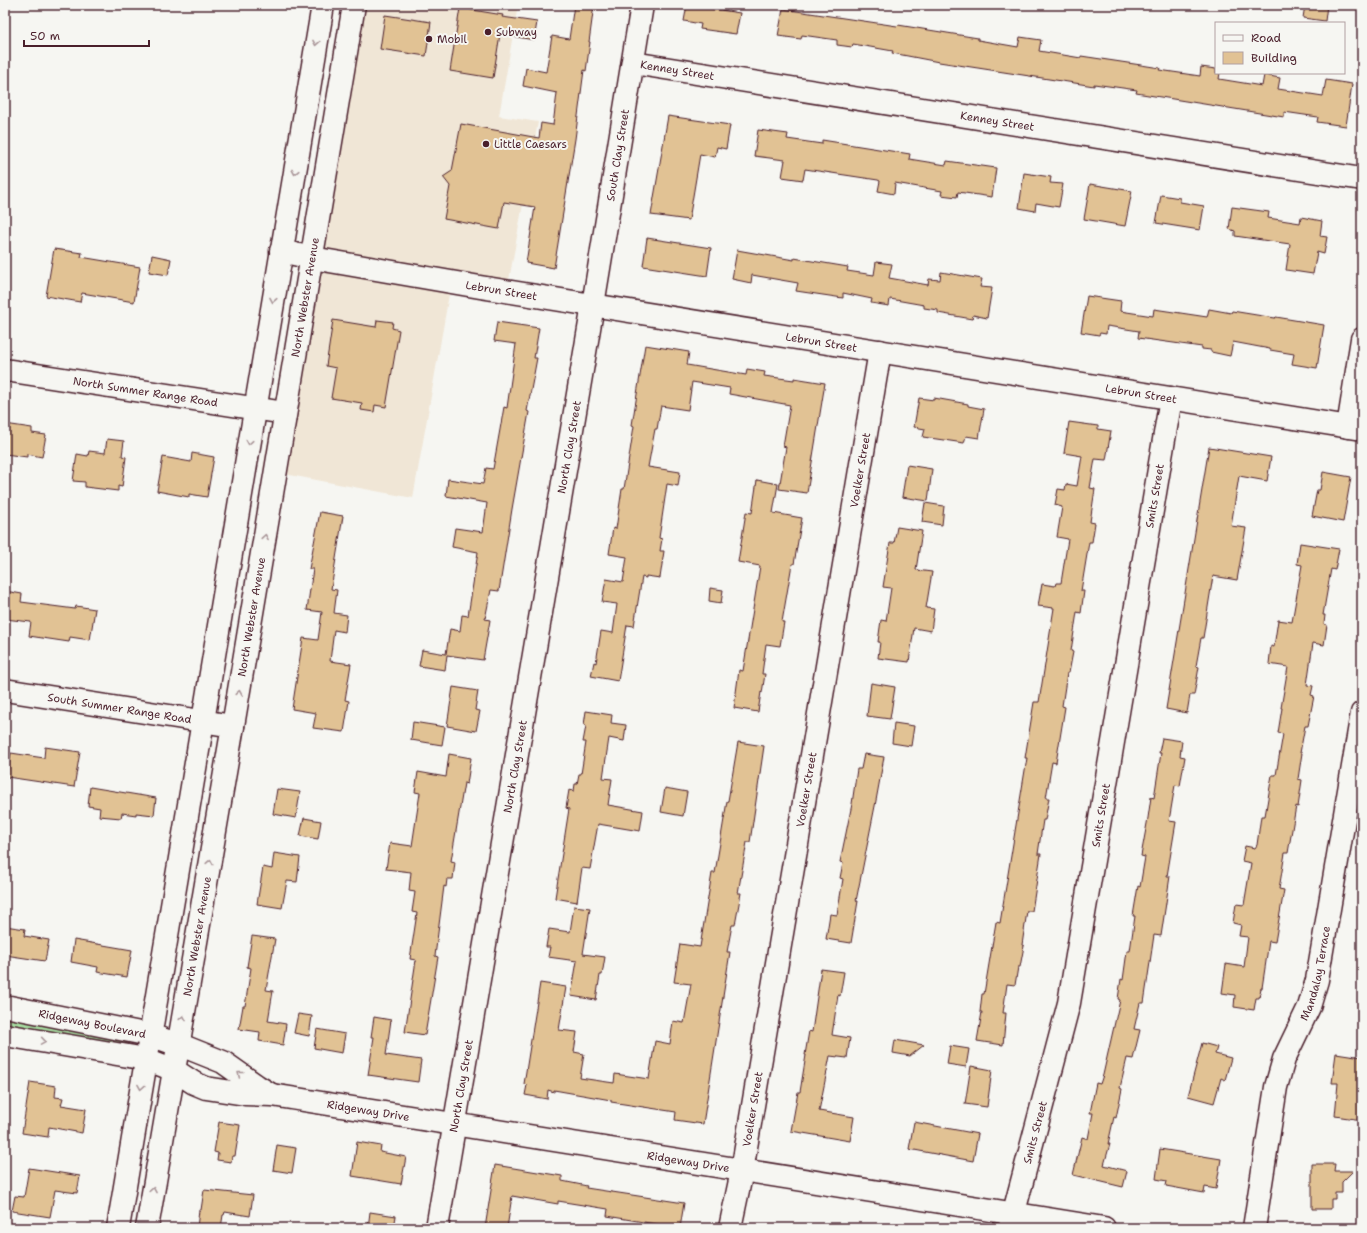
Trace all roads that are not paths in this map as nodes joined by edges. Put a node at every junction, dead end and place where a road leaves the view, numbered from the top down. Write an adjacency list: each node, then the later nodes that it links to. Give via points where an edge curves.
1 (323, 5): 6 (street, one-way to 6)
2 (354, 5): 7 (street, North Webster Avenue)
3 (642, 5): 4 (street, South Clay Street)
4 (633, 63): 5 (street, Kenney Street); 8 (street, South Clay Street)
5 (1362, 179)
6 (281, 251): 7 (street, Lebrun Street); 13 (street, one-way to 13)
7 (312, 258): 8 (street, Lebrun Street); 14 (street, North Webster Avenue)
8 (593, 305): 10 (street, Lebrun Street); 27 (street, North Clay Street)
9 (1362, 339): 15 (street)
10 (880, 351): 12 (street, Lebrun Street); 28 (street, Voelker Street)
11 (5, 370): 13 (street, North Summer Range Road)
12 (1171, 398): 15 (street, Lebrun Street); 29 (street, Smits Street, via 1069,1003)
13 (255, 408): 14 (street, North Summer Range Road); 18 (street, one-way to 18)
14 (286, 413): 19 (street, North Webster Avenue, one-way to 14)
15 (1355, 428)
16 (5, 690): 18 (street, South Summer Range Road)
17 (1362, 713): 35 (street, Mandalay Terrace, via 1317,980 1309,1007 1284,1059 1276,1087)
18 (203, 721): 19 (street, South Summer Range Road); 22 (street)
19 (233, 726): 23 (street, North Webster Avenue, one-way to 19)
20 (5, 1006): 22 (street, Ridgeway Boulevard)
21 (5, 1035): 24 (street, one-way to 24)
22 (150, 1035): 23 (street, Ridgeway Boulevard); 24 (street)
23 (178, 1044): 25 (street, North Webster Avenue); 26 (street, Ridgeway Drive, one-way to 23, via 223,1062)
24 (146, 1059): 25 (street); 30 (street, one-way to 30)
25 (174, 1070): 26 (street, Ridgeway Drive, via 206,1088); 31 (street, North Webster Avenue, one-way to 25)
26 (272, 1095): 27 (street, Ridgeway Drive)
27 (454, 1124): 28 (street, Ridgeway Drive); 32 (street, North Clay Street)
28 (742, 1171): 29 (street, Ridgeway Drive); 33 (street, Voelker Street)
29 (1011, 1221): 34 (street, Ridgeway Drive)
30 (118, 1228)
31 (147, 1228)
32 (437, 1228)
33 (730, 1228)
34 (1104, 1228)
35 (1254, 1228)

